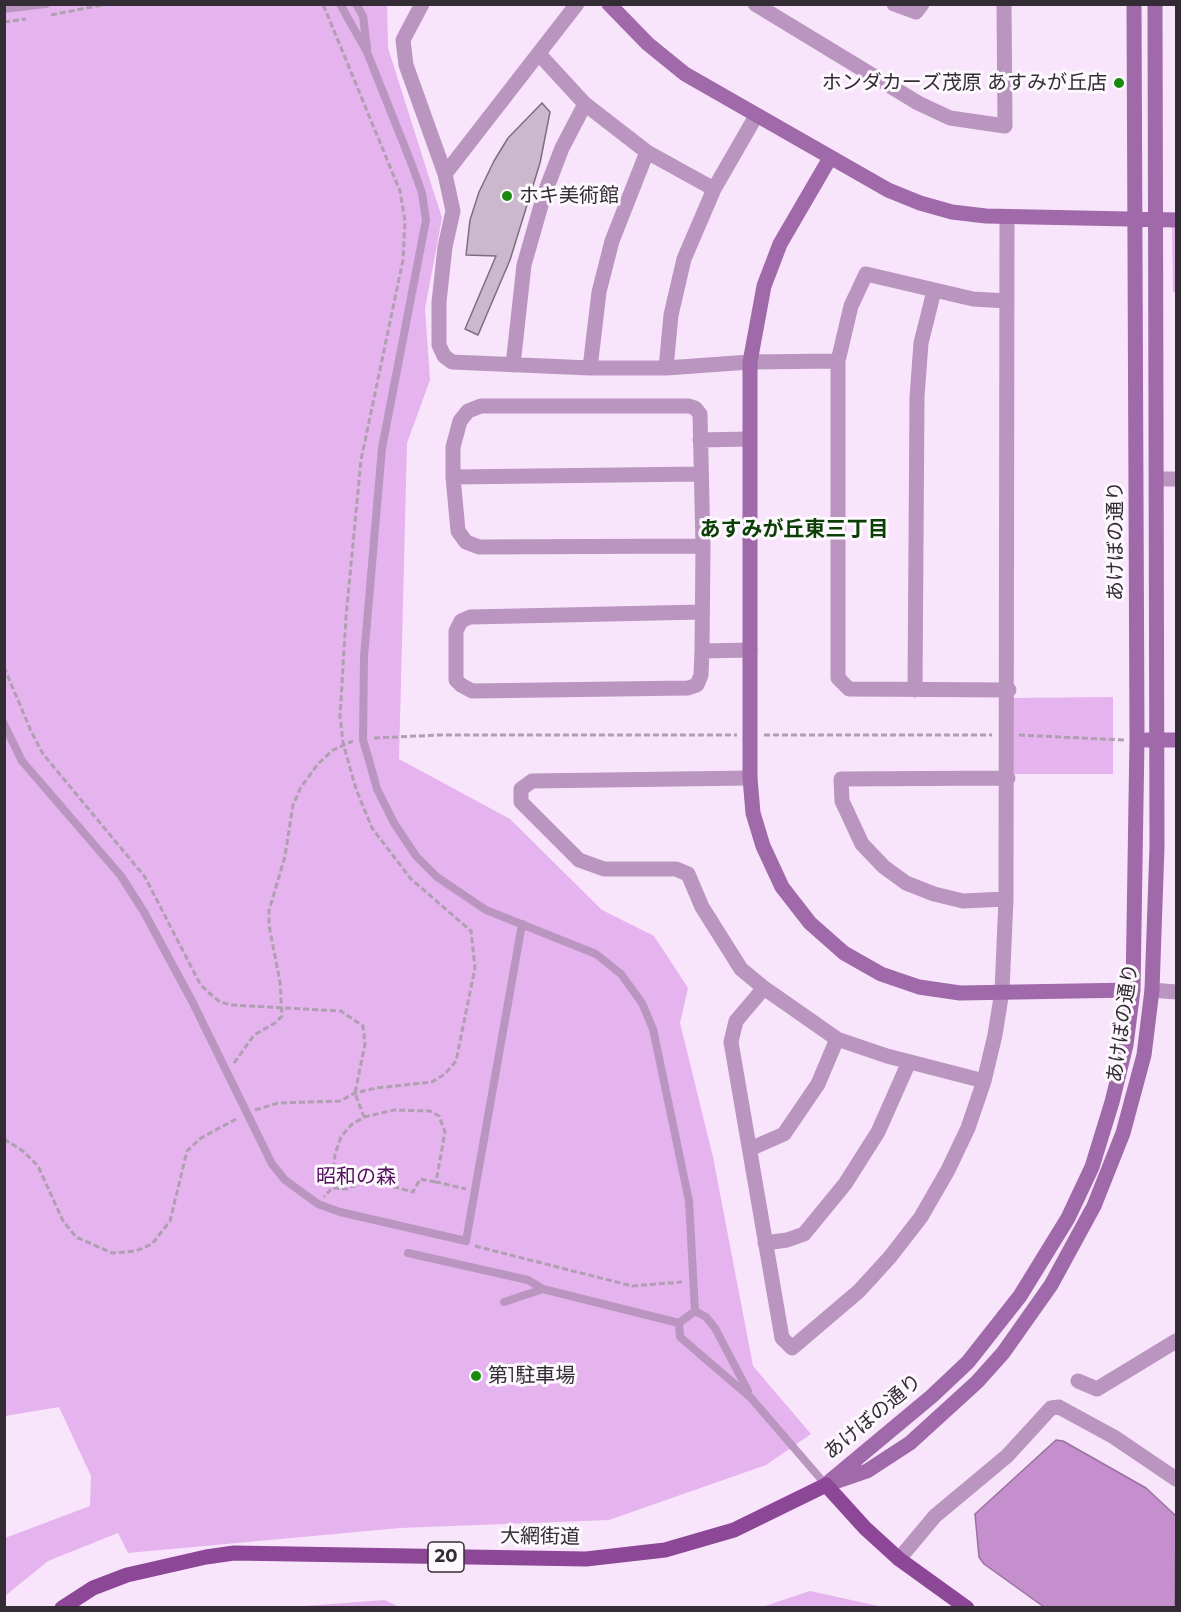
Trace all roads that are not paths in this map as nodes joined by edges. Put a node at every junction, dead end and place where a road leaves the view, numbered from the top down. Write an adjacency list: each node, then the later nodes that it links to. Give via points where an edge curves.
1 (46, 4): 13 (lane)
2 (340, 4): 14 (lane)
3 (356, 4): 14 (lane, via 363,16)
4 (422, 4): 20 (street, via 403,40 406,65)
5 (577, 4): 15 (street)
6 (609, 4): 17 (street, via 648,44 685,74)
7 (755, 4): 10 (street, via 918,103 950,118 1005,126)
8 (894, 4): 9 (street, via 916,12)
9 (921, 4)
10 (1004, 4)
11 (1134, 4): 23 (street, あけぼの通り)
12 (1155, 4): 24 (street, あけぼの通り)
13 (4, 9)
14 (368, 52): 52 (lane, via 418,184 426,220 382,448 364,657 363,740 377,789 416,856 464,898)
15 (539, 54): 16 (street); 20 (street)
16 (585, 104): 18 (street); 30 (street, via 554,167 524,265)
17 (756, 116): 19 (street); 21 (street)
18 (647, 152): 21 (street); 31 (street, via 627,198 598,292)
19 (830, 158): 22 (street, via 920,203 952,212); 29 (street, via 776,255 759,306)
20 (445, 174): 30 (street, via 453,211 439,302 440,345 444,356 452,362)
21 (714, 189): 32 (street, via 684,259 671,315)
22 (1007, 217): 23 (street); 27 (street)
23 (1136, 220): 24 (street); 46 (street, あけぼの通り)
24 (1157, 220): 25 (street); 37 (street, あけぼの通り)
25 (1176, 220)
26 (934, 291): 27 (street); 28 (street, via 866,273 850,306); 43 (street, via 921,343 917,397)
27 (1007, 301): 44 (street)
28 (838, 361): 29 (street); 43 (street, via 838,678 849,689)
29 (750, 362): 32 (street); 33 (street)
30 (513, 364): 31 (street)
31 (590, 368): 32 (street)
32 (666, 368)
33 (748, 439): 34 (street); 41 (street)
34 (700, 440): 35 (street); 36 (street, via 700,414 689,406 481,406 468,411 460,421 453,447)
35 (701, 474): 36 (street); 39 (street)
36 (453, 477): 39 (street, via 458,531 466,542 479,547)
37 (1157, 479): 38 (street); 47 (street, あけぼの通り)
38 (1176, 479)
39 (702, 546): 40 (street)
40 (702, 612): 42 (street); 42 (street, via 470,617 461,621 456,631 456,680 472,691 688,688 697,685 701,675)
41 (750, 650): 42 (street); 49 (street)
42 (702, 651)
43 (915, 690): 44 (street)
44 (1008, 690): 50 (street)
45 (4, 723): 52 (lane, via 22,761 121,876 144,912 278,1172 318,1204 466,1241)
46 (1137, 740): 47 (street); 54 (street, あけぼの通り)
47 (1157, 740): 48 (street); 55 (street, あけぼの通り)
48 (1176, 740)
49 (750, 778): 53 (street, via 532,781 521,789 521,802 579,860 604,869 676,869 688,874 722,943 741,969); 56 (street, via 753,813 782,886 810,923 844,953 881,974 919,987 960,993)
50 (1008, 778): 51 (street); 51 (street, via 841,779 842,801 862,844 906,883 963,901)
51 (1006, 899): 56 (street)
52 (522, 924): 66 (lane, via 596,954 621,974 642,1003 653,1029 689,1201)
53 (764, 988): 58 (street); 61 (street, via 736,1021 731,1036)
54 (1133, 990): 56 (street); 72 (street, あけぼの通り, via 1126,1045 1092,1167 1042,1264 968,1362)
55 (1152, 990): 57 (street); 72 (street, あけぼの通り, via 1144,1055 1124,1133 1094,1206 1051,1285 1003,1353 946,1412 910,1443 867,1471)
56 (1002, 991): 60 (street)
57 (1176, 992)
58 (837, 1039): 59 (street); 61 (street, via 818,1084 784,1134)
59 (909, 1062): 60 (street); 62 (street, via 878,1132 845,1184 804,1234)
60 (984, 1081): 62 (street, via 963,1139 921,1217 860,1291 792,1348 782,1338)
61 (750, 1149): 62 (street)
62 (765, 1243)
63 (408, 1253): 64 (lane, via 528,1280)
64 (543, 1289): 65 (lane); 67 (lane)
65 (504, 1302)
66 (695, 1311): 67 (lane); 70 (lane, via 715,1328)
67 (679, 1323): 70 (lane, via 680,1337)
68 (1176, 1341): 69 (street, via 1097,1389)
69 (1078, 1381)
70 (751, 1398): 72 (lane)
71 (1176, 1479): 73 (street, via 1114,1437 1059,1407 1051,1408 1007,1456 935,1516)
72 (826, 1485): 73 (main road); 74 (main road, 大網街道 / 20, via 734,1530 665,1550 586,1559 234,1553 127,1575 93,1588)
73 (899, 1559): 75 (main road)
74 (62, 1608)
75 (967, 1608)

